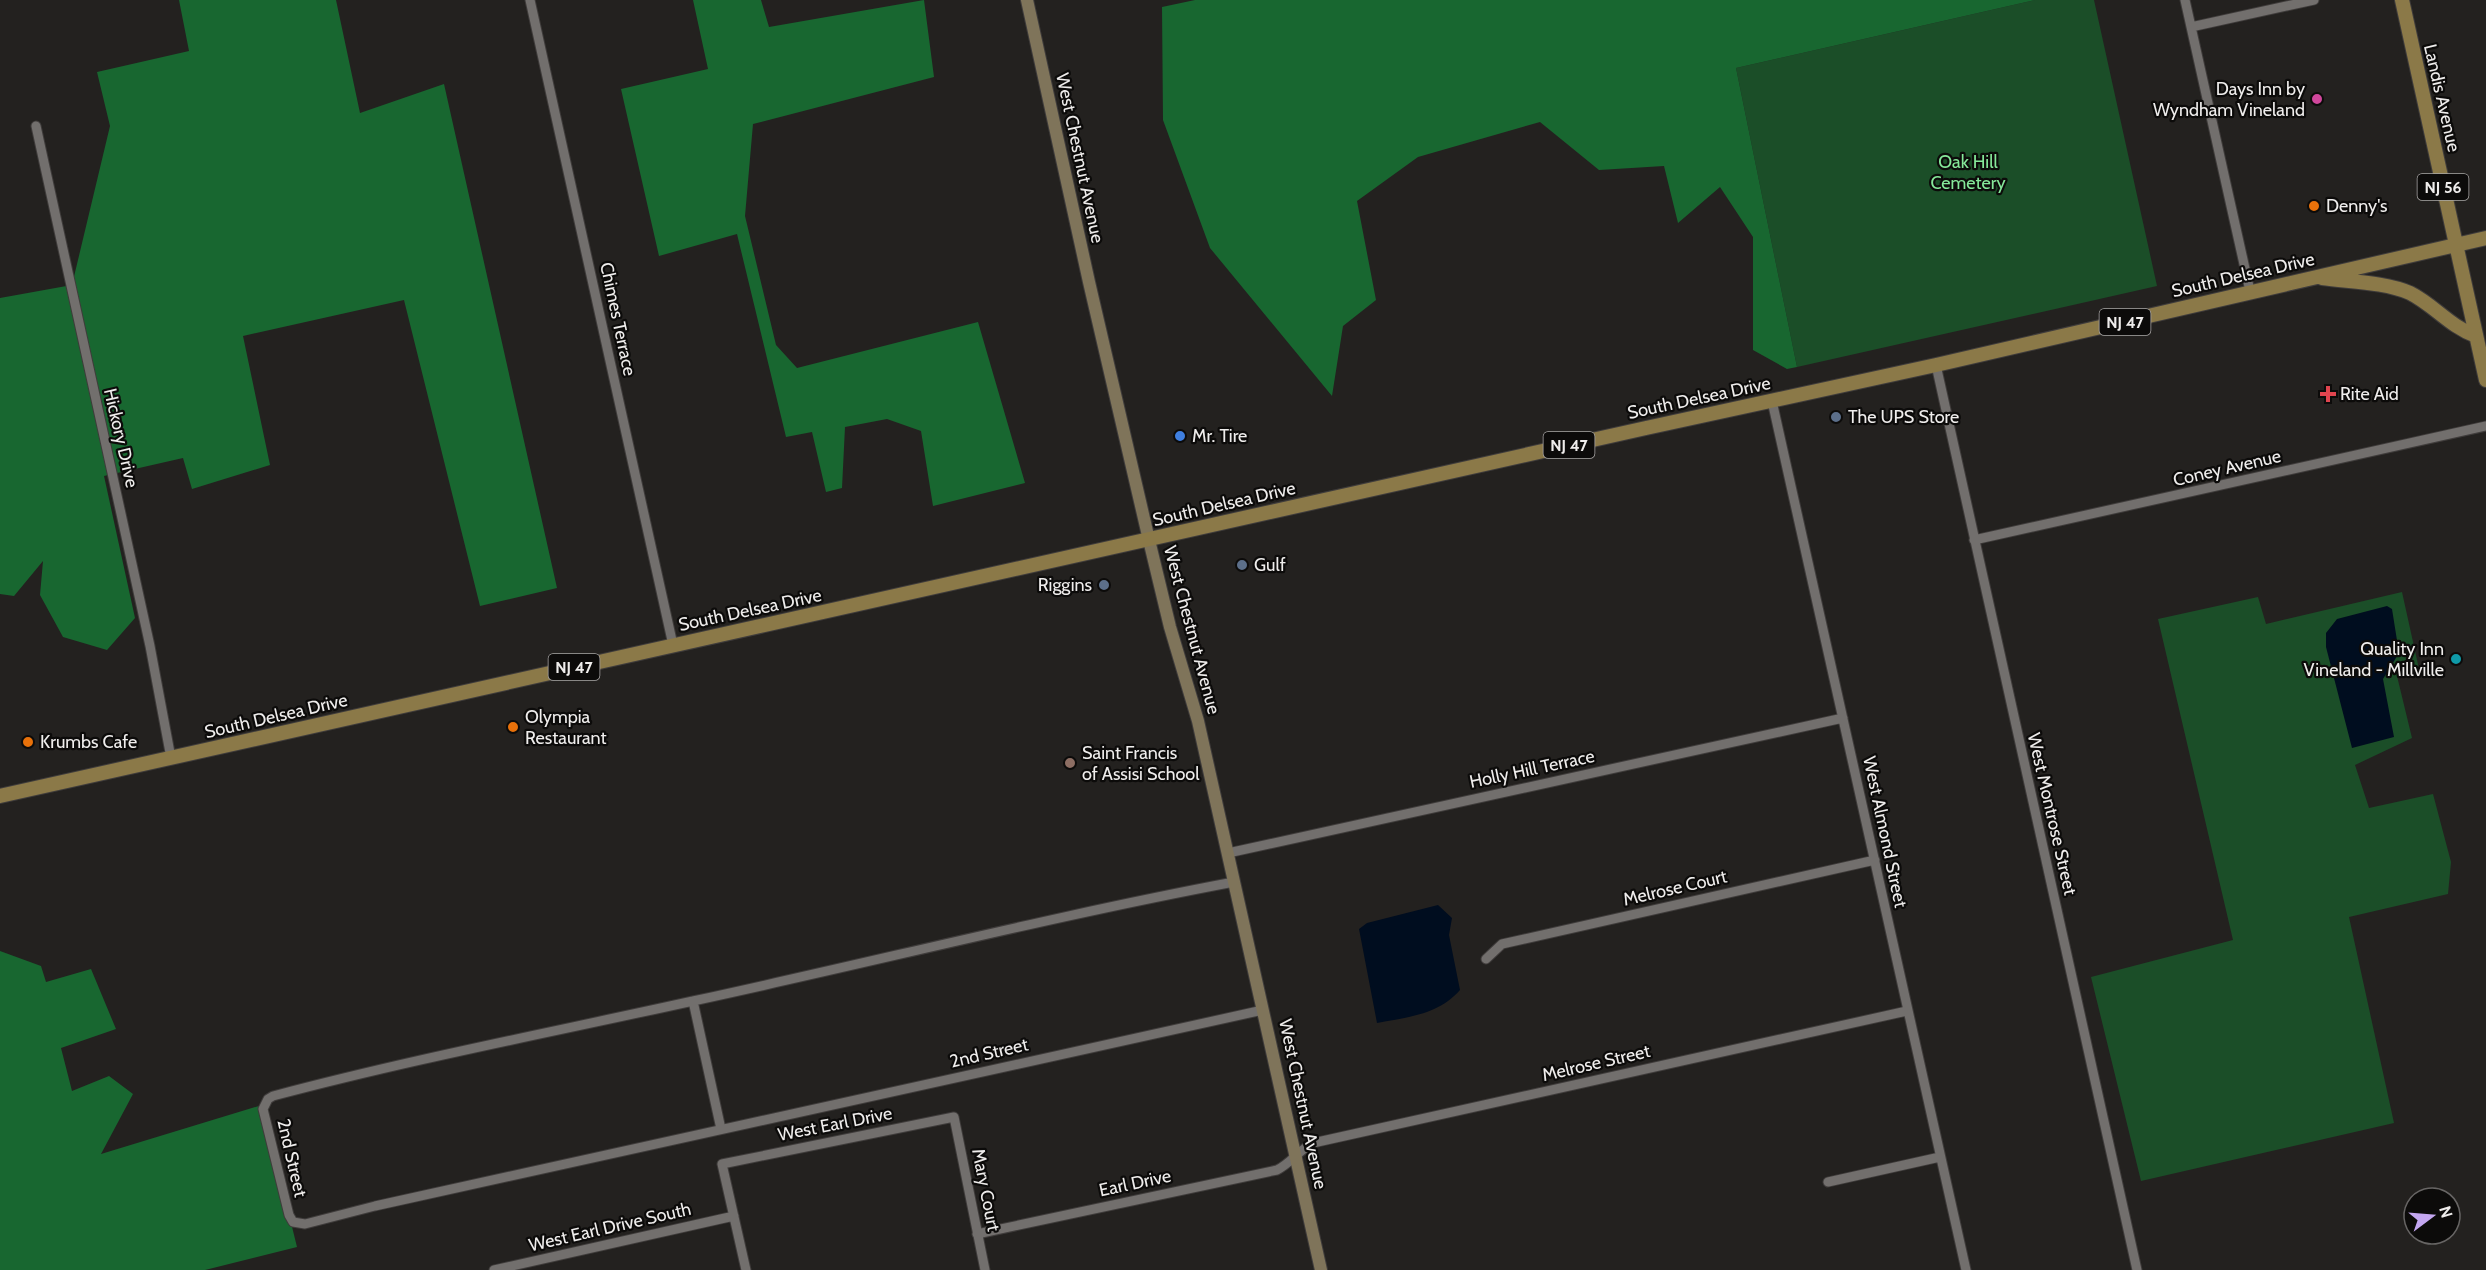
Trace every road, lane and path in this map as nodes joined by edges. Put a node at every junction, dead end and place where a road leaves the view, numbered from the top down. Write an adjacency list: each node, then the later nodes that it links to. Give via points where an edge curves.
1 (530, 0): 19 (street, Chimes Terrace)
2 (1027, 0): 17 (street, West Chestnut Avenue)
3 (2185, 0): 6 (street)
4 (2314, 0): 6 (street)
5 (2402, 0): 9 (main road, Landis Avenue / NJ 56)
6 (2190, 27): 11 (street)
7 (36, 126): 21 (street, Hickory Drive)
8 (2486, 238): 9 (main road, NJ 47)
9 (2456, 245): 10 (main road, South Delsea Drive / NJ 47); 12 (main road, Landis Avenue)
10 (2314, 277): 11 (main road, South Delsea Drive / NJ 47); 12 (main road, via 2396,288 2412,294 2459,330)
11 (2250, 291): 13 (main road, South Delsea Drive / NJ 47)
12 (2476, 336): 14 (main road, Landis Avenue)
13 (1936, 365): 15 (main road, South Delsea Drive / NJ 47); 18 (street, West Montrose Street)
14 (2486, 380)
15 (1772, 401): 17 (main road, South Delsea Drive / NJ 47); 20 (street, West Almond Street)
16 (2486, 426): 18 (street, Coney Avenue)
17 (1149, 540): 19 (main road, South Delsea Drive / NJ 47); 23 (street, West Chestnut Avenue, via 1198,721)
18 (1974, 540): 42 (street, West Montrose Street)
19 (673, 645): 21 (main road, South Delsea Drive / NJ 47)
20 (1842, 718): 23 (street, Holly Hill Terrace); 24 (street, West Almond Street)
21 (171, 758): 22 (main road, South Delsea Drive / NJ 47)
22 (0, 796)
23 (1228, 853): 25 (street, West Chestnut Avenue)
24 (1875, 860): 26 (street, Melrose Court, via 1502,944); 29 (street, West Almond Street)
25 (1234, 882): 27 (street, 2nd Street, via 1020,926); 28 (street, West Chestnut Avenue)
26 (1486, 958)
27 (693, 1001): 31 (street); 31 (street, 2nd Street, via 314,1085 268,1098 263,1109 289,1215 293,1222 305,1224)
28 (1263, 1010): 31 (street, 2nd Street); 32 (street, West Chestnut Avenue)
29 (1907, 1011): 32 (street, Melrose Street, via 1313,1143); 33 (street, West Almond Street)
30 (954, 1117): 35 (street, West Earl Drive, via 722,1164); 36 (street, Mary Court)
31 (721, 1129)
32 (1295, 1155): 36 (street, Earl Drive, via 1277,1170); 40 (street, West Chestnut Avenue)
33 (1940, 1157): 34 (street); 41 (street, West Almond Street)
34 (1828, 1182)
35 (734, 1216): 37 (street, West Earl Drive South); 38 (street)
36 (977, 1234): 39 (street, Mary Court)
37 (494, 1270)
38 (747, 1270)
39 (985, 1270)
40 (1321, 1270)
41 (1966, 1270)
42 (2137, 1270)

